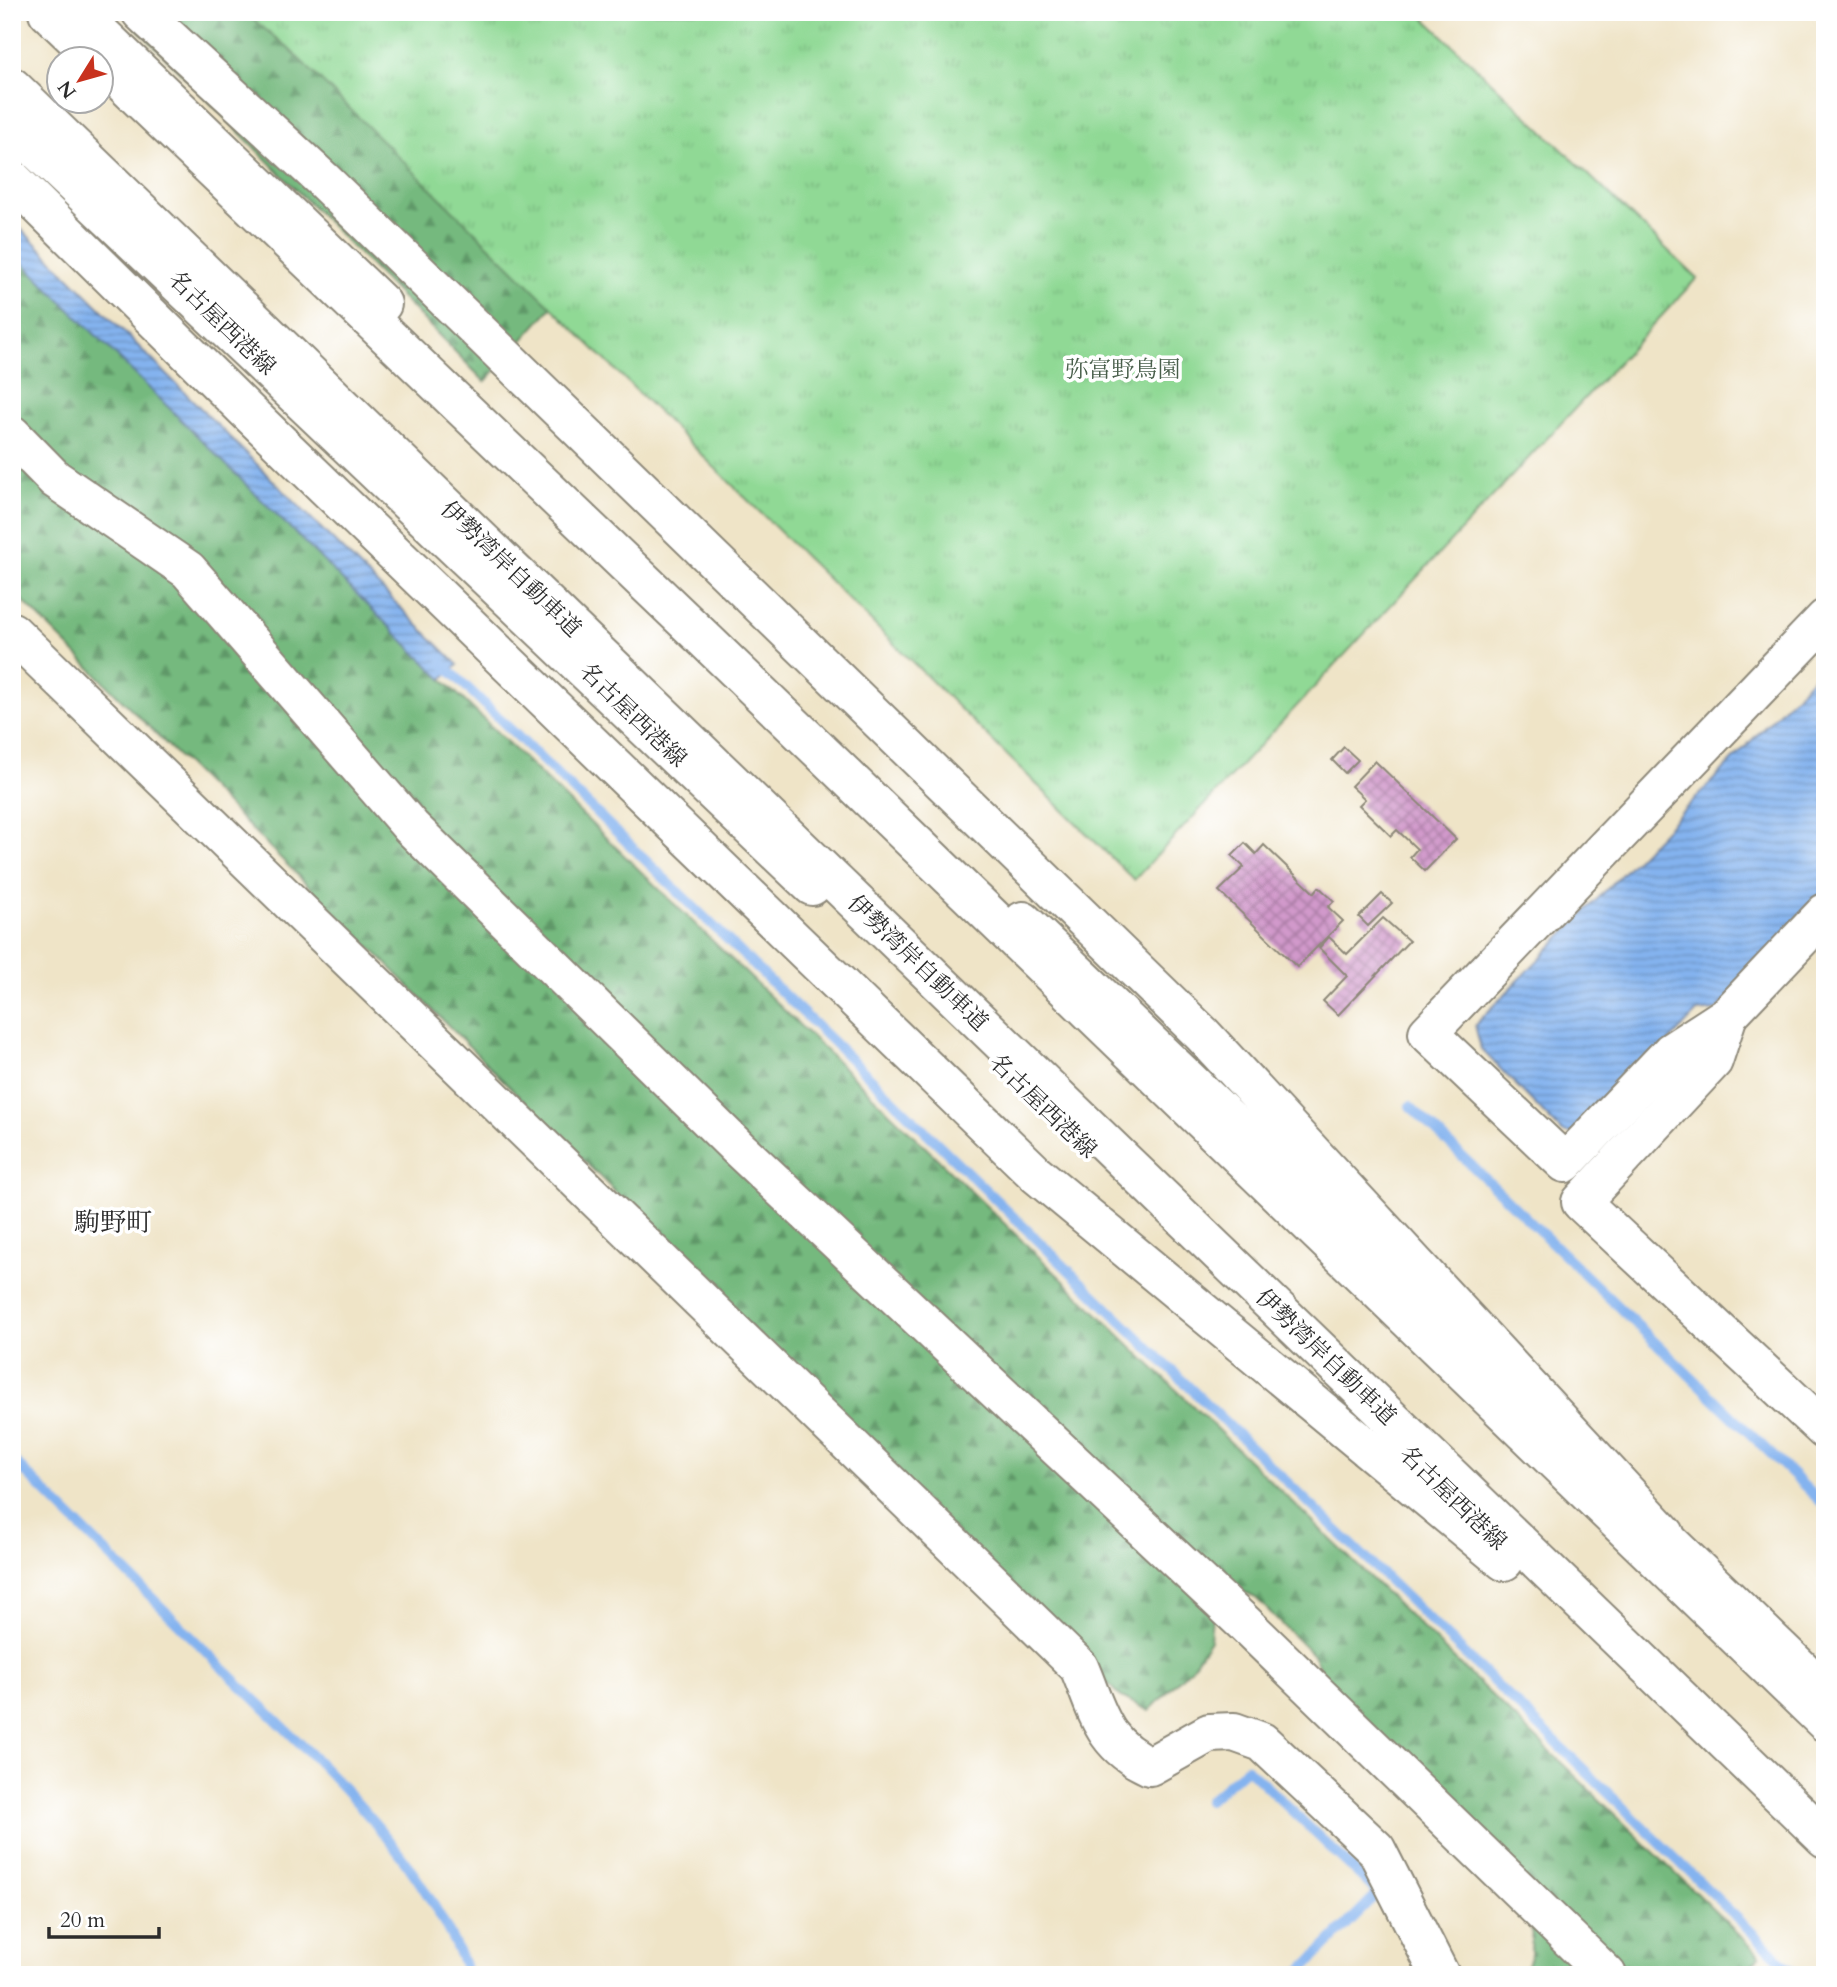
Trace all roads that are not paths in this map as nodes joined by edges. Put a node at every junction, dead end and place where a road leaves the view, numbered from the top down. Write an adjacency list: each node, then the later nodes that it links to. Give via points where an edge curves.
1 (48, 12): 4 (main road)
2 (78, 12): 15 (main road)
3 (141, 12): 15 (main road, via 332,188 1202,1034)
4 (84, 46)
5 (116, 76): 18 (main road)
6 (12, 87): 19 (main road, 伊勢湾岸自動車道)
7 (12, 126): 16 (main road, 名古屋西港線)
8 (12, 179): 16 (main road, via 1036,1174)
9 (12, 435): 22 (main road, via 55,479 188,570 420,836 738,1148 1244,1623)
10 (1825, 619): 13 (main road, via 1429,1033 1565,1163 1671,1052)
11 (12, 632): 21 (main road, via 1079,1667 1111,1740 1130,1757 1150,1766 1209,1733 1234,1732 1262,1742 1376,1849)
12 (1825, 913): 13 (main road)
13 (1728, 1015): 14 (main road, via 1713,1062 1581,1202)
14 (1825, 1430)
15 (1698, 1569): 17 (main road)
16 (1616, 1653): 20 (main road, 名古屋西港線)
17 (1825, 1692)
18 (1825, 1722)
19 (1825, 1838)
20 (1825, 1860)
21 (1440, 1975)
22 (1607, 1975)

